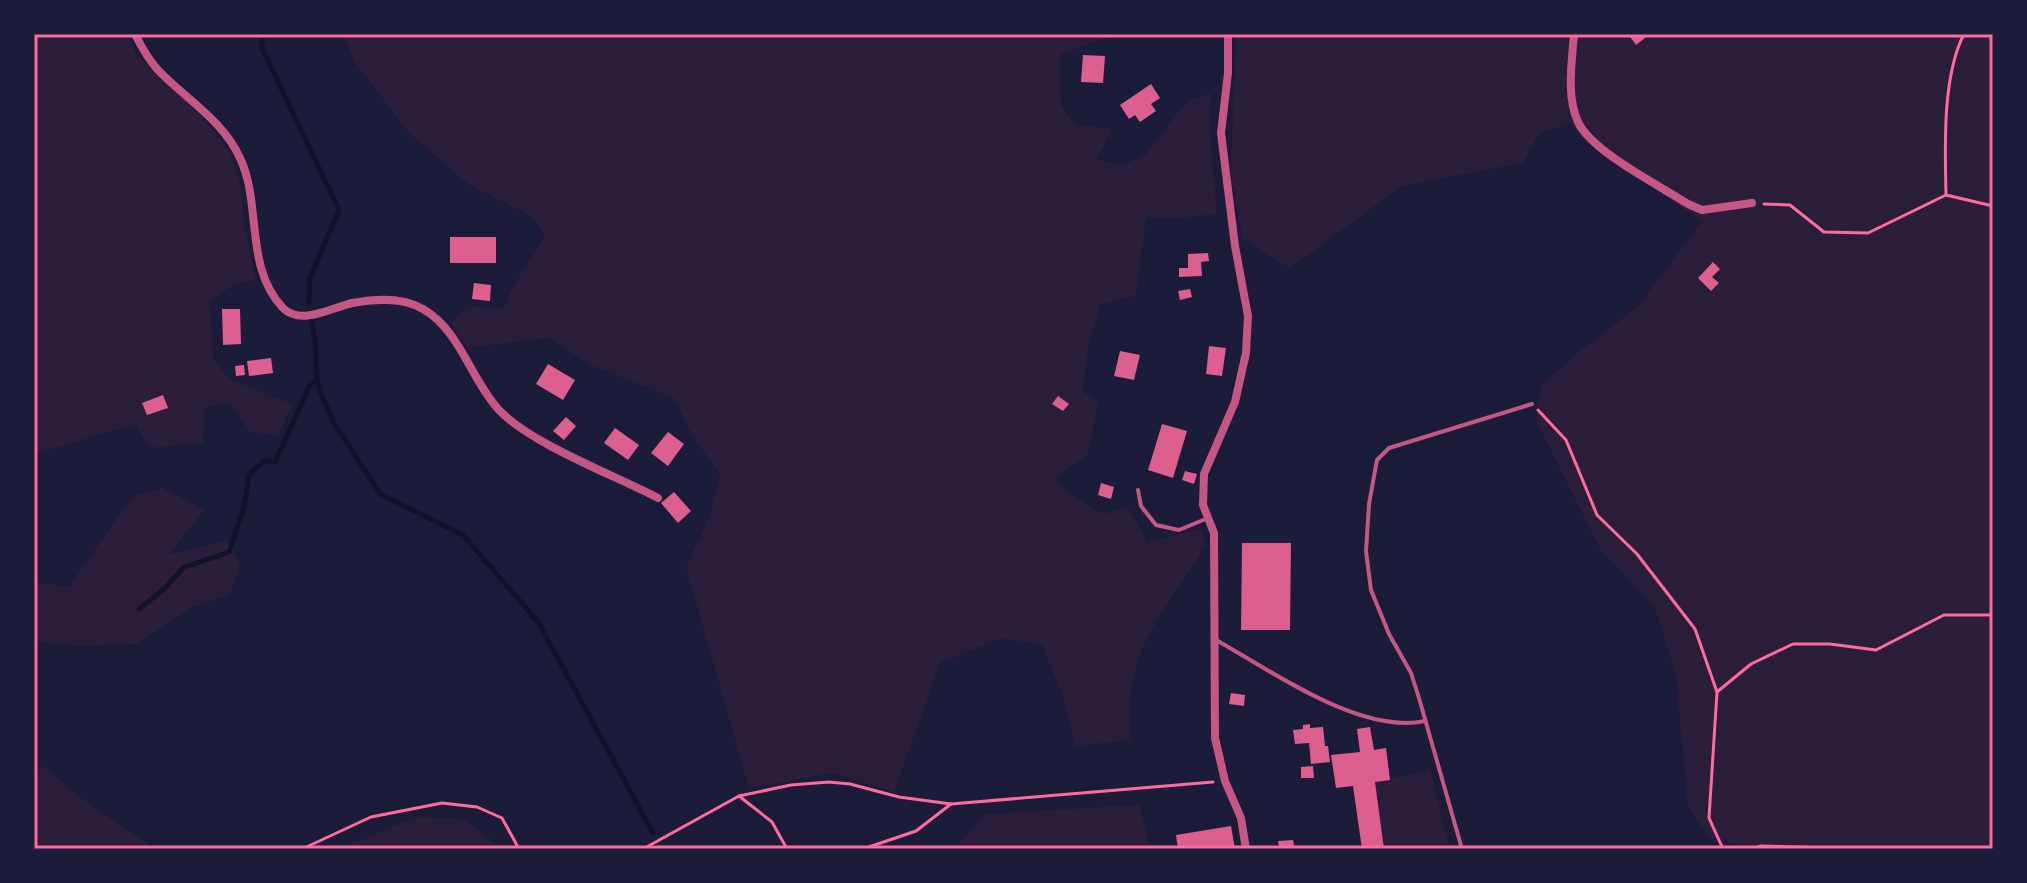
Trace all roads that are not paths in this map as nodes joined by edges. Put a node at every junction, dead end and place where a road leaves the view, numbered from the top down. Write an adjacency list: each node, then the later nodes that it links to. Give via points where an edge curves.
1 (135, 34): 7 (street, via 160,74 212,118 241,159 258,257 284,309 307,315 379,301 423,308 446,331 501,412 527,431)
2 (1228, 34): 8 (street, via 1221,133 1248,316 1235,402 1204,474)
3 (1574, 34): 4 (street, via 1573,104 1588,138 1702,210)
4 (1752, 203)
5 (1532, 404): 10 (lane, via 1389,448 1377,460 1367,529 1369,582 1377,610 1411,673)
6 (1138, 490): 8 (lane, via 1141,506 1156,525 1179,530)
7 (658, 498)
8 (1208, 518): 9 (street, via 1214,533)
9 (1213, 639): 10 (lane, via 1318,699 1397,725); 11 (street, via 1215,738)
10 (1425, 721): 12 (lane)
11 (1246, 849)
12 (1462, 849)

